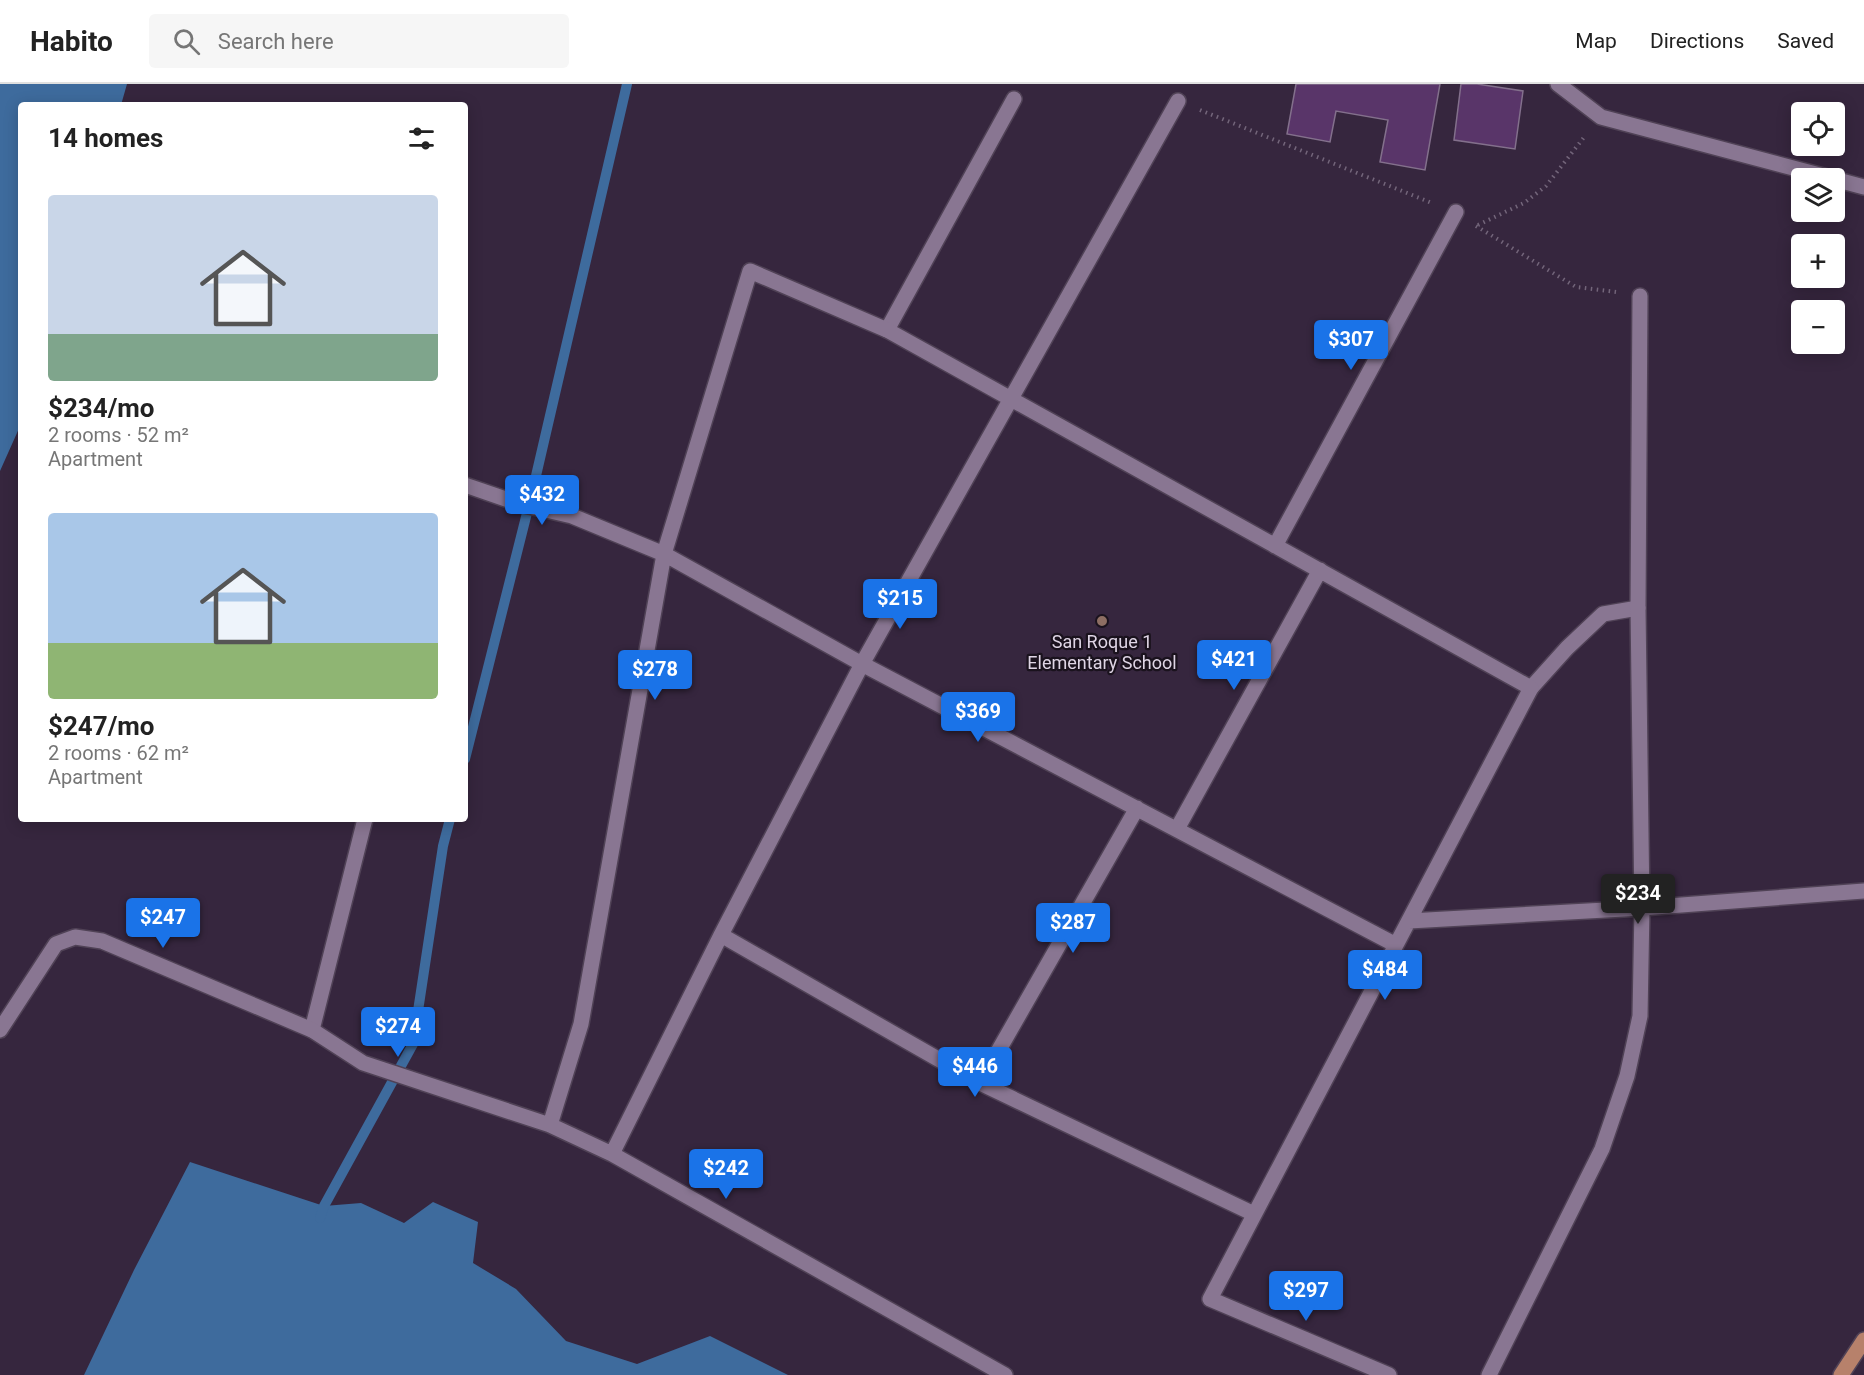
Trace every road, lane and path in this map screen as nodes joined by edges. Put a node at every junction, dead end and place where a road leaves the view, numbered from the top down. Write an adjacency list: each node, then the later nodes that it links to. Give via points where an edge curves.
1 (1558, 84): 4 (street)
2 (1014, 99): 11 (street)
3 (1178, 101): 8 (path); 12 (street)
4 (1601, 117): 5 (street); 9 (path, via 1546,186 1524,203)
5 (1792, 168)
6 (1845, 182): 7 (street)
7 (1864, 187)
8 (1456, 212): 9 (path); 14 (street)
9 (1476, 226): 10 (path, via 1576,287)
10 (1640, 296): 17 (street)
11 (887, 330): 12 (street); 15 (street, via 750,271)
12 (1010, 397): 14 (street); 18 (street)
13 (468, 486): 15 (street, via 572,516)
14 (1275, 546): 16 (street)
15 (664, 554): 18 (street); 31 (street, via 581,1024)
16 (1320, 570): 19 (street); 22 (street)
17 (1638, 608): 19 (street, via 1603,614); 24 (street)
18 (862, 664): 20 (street); 26 (street)
19 (1532, 688): 25 (street)
20 (1137, 808): 22 (street); 30 (street)
21 (364, 822): 29 (street)
22 (1177, 829): 27 (street)
23 (1864, 891): 24 (street)
24 (1642, 908): 25 (street); 37 (street, via 1640,1016 1627,1076 1602,1149)
25 (1409, 921): 27 (street)
26 (721, 935): 30 (street); 32 (street)
27 (1396, 945): 33 (street)
28 (0, 1030): 29 (street, via 56,945 75,937 102,941)
29 (312, 1030): 31 (street, via 363,1063)
30 (980, 1083): 33 (street)
31 (550, 1125): 32 (street)
32 (612, 1154): 36 (street)
33 (1254, 1214): 35 (street, via 1210,1299)
34 (1864, 1340): 38 (main road)
35 (1383, 1374)
36 (1005, 1375)
37 (1489, 1375)
38 (1841, 1375)

